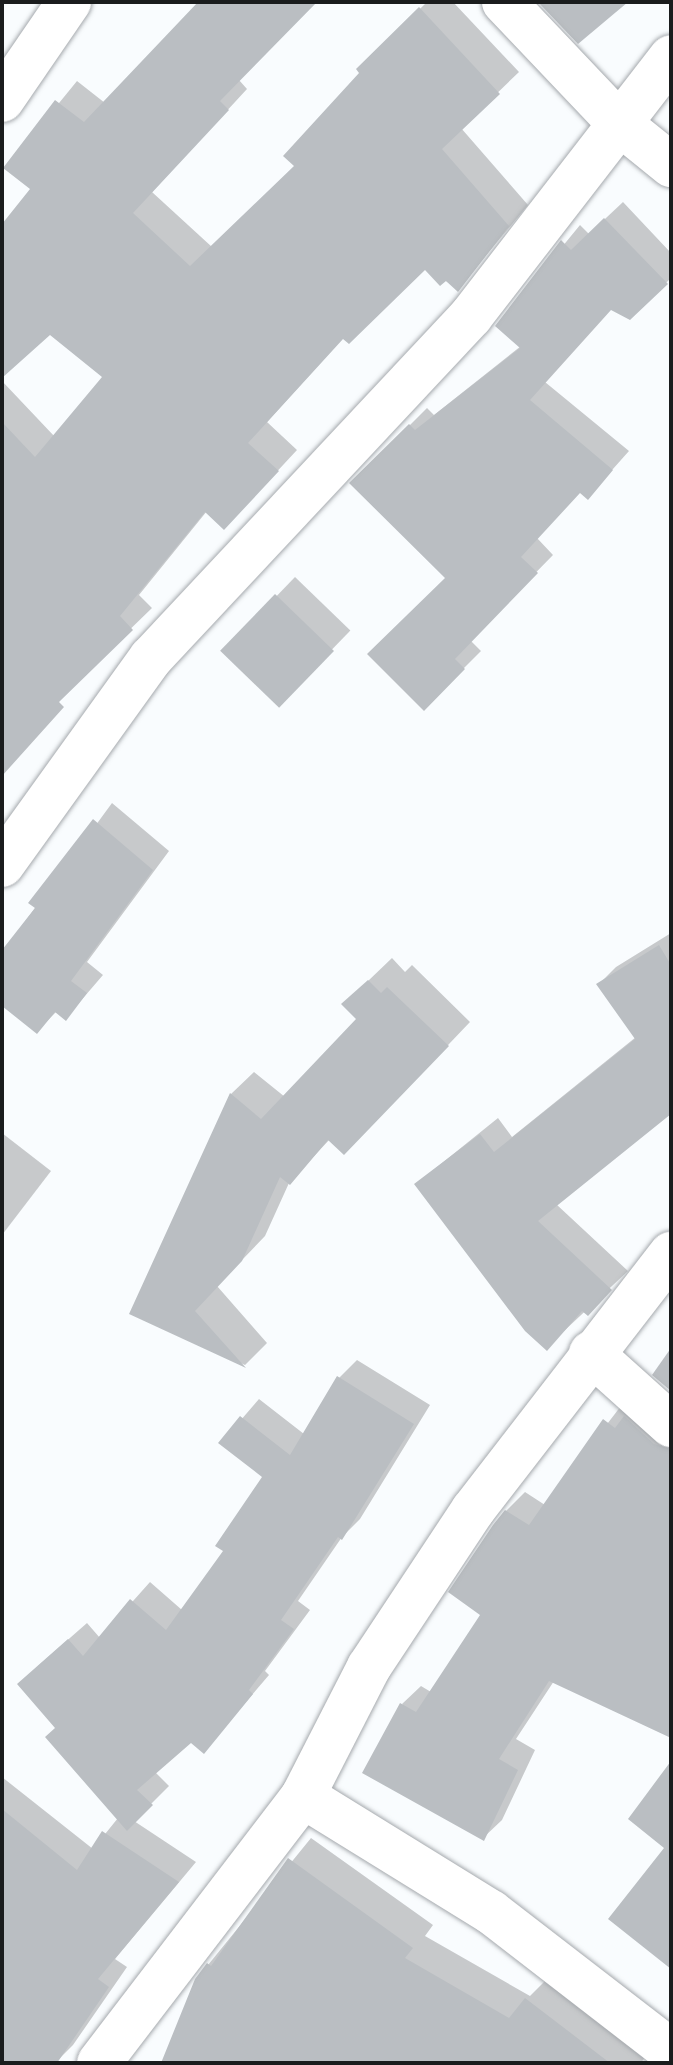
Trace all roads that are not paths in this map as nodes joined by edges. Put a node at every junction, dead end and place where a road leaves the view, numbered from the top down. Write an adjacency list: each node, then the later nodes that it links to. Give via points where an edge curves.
1 (69, 2): 4 (street)
2 (504, 2): 5 (street)
3 (671, 57): 5 (street)
4 (2, 100)
5 (619, 123): 6 (street); 7 (street, via 471,316 151,658)
6 (671, 165)
7 (2, 865)
8 (671, 1254): 9 (street)
9 (591, 1353): 10 (street); 11 (street, via 473,1510 369,1667)
10 (671, 1425)
11 (303, 1796): 12 (street, via 491,1912); 13 (street)
12 (671, 2051)
13 (99, 2063)

